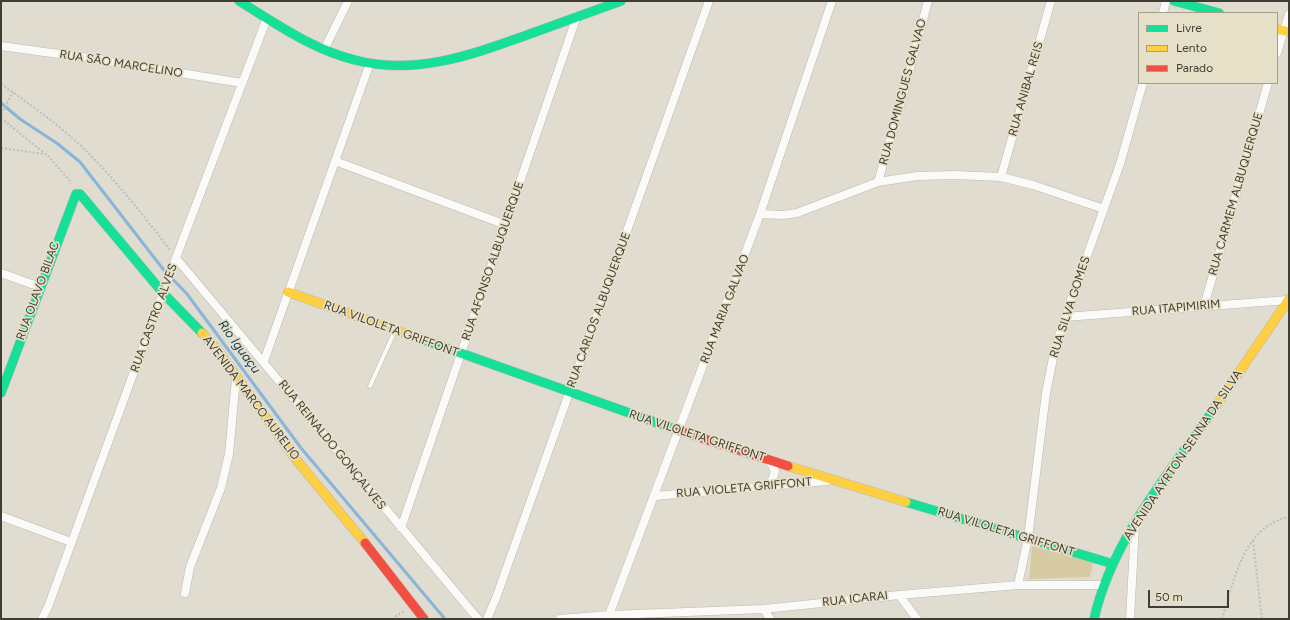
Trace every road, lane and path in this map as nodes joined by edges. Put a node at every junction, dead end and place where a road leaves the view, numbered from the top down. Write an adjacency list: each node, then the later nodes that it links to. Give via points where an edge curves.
1 (239, 1): 14 (street)
2 (348, 1): 17 (street)
3 (621, 1): 13 (street)
4 (709, 1): 49 (street, RUA CARLOS ALBUQUERQUE)
5 (832, 1): 34 (street, RUA MARIA GALVAO)
6 (928, 1): 31 (street, RUA DOMINGUES GALVAO)
7 (1051, 1): 30 (street, RUA ANIBAL REIS)
8 (1166, 1): 10 (street)
9 (1174, 1): 11 (street)
10 (1163, 12)
11 (1214, 12)
12 (1289, 14): 15 (street)
13 (577, 16): 19 (street, via 446,62); 35 (street, RUA AFONSO ALBUQUERQUE)
14 (267, 18): 17 (street); 20 (street, RUA CASTRO ALVES)
15 (1283, 30): 18 (street)
16 (1, 46): 20 (street, RUA SĀO MARCELINO)
17 (325, 48): 19 (street)
18 (1278, 49)
19 (370, 64): 29 (street)
20 (242, 83): 36 (street, RUA CASTRO ALVES)
21 (1, 84): 24 (path)
22 (1143, 84): 33 (street, RUA SILVA GOMES)
23 (1268, 84): 42 (street, RUA CARMEM ALBUQUERQUE)
24 (13, 92): 25 (path); 36 (path, via 44,113 95,159 138,208)
25 (1, 114)
26 (1, 118): 28 (path)
27 (1, 148): 28 (path)
28 (45, 154): 32 (path)
29 (335, 161): 35 (street); 40 (street)
30 (1001, 177): 31 (street, via 917,176); 33 (street)
31 (878, 182): 34 (street, via 797,213)
32 (80, 194): 38 (street, RUA OLAVO BILAC, via 76,194 74,198); 39 (street, AVENIDA MARCO AURELIO)
33 (1104, 209): 43 (street, RUA SILVA GOMES)
34 (760, 214): 51 (street, RUA MARIA GALVAO)
35 (506, 225): 45 (street, RUA AFONSO ALBUQUERQUE)
36 (175, 261): 39 (street, RUA CASTRO ALVES); 46 (street, RUA REINALDO GONÇALVES)
37 (1, 273): 38 (street)
38 (40, 287): 50 (street, RUA OLAVO BILAC)
39 (165, 288): 47 (street, AVENIDA MARCO AURELIO, via 217,349); 62 (street, RUA CASTRO ALVES)
40 (288, 292): 44 (street, RUA VILOLETA GRIFFONT); 46 (street)
41 (1289, 299): 42 (street, RUA ITAPIMIRIM); 58 (street, AVENIDA AYRTON SENNA DA SILVA)
42 (1204, 306): 43 (street, RUA ITAPIMIRIM)
43 (1064, 317): 60 (street, RUA SILVA GOMES, via 1046,393)
44 (395, 330): 45 (street, RUA VILOLETA GRIFFONT); 48 (lane)
45 (460, 354): 49 (street, RUA VILOLETA GRIFFONT); 59 (street, RUA AFONSO ALBUQUERQUE)
46 (264, 361): 59 (street, RUA REINALDO GONÇALVES)
47 (236, 378): 66 (street, via 229,454 221,488 190,566); 68 (street, AVENIDA MARCO AURELIO, via 294,457)
48 (370, 386)
49 (570, 392): 51 (street, RUA VILOLETA GRIFFONT); 75 (street, RUA CARLOS ALBUQUERQUE, via 496,598)
50 (1, 393)
51 (679, 431): 52 (street, RUA VILOLETA GRIFFONT); 55 (street, RUA MARIA GALVAO)
52 (769, 460): 53 (street, RUA VILOLETA GRIFFONT); 54 (street, via 775,471)
53 (833, 480): 54 (street, RUA VIOLETA GRIFFONT); 60 (street, RUA VILOLETA GRIFFONT)
54 (770, 486): 55 (street, RUA VIOLETA GRIFFONT)
55 (655, 496): 70 (street, RUA MARIA GALVAO)
56 (1, 516): 62 (street)
57 (1289, 517): 61 (path, via 1280,519 1259,532)
58 (1135, 523): 63 (street, AVENIDA AYRTON SENNA DA SILVA); 80 (street)
59 (401, 528): 74 (street, RUA REINALDO GONÇALVES)
60 (1028, 538): 63 (street, RUA VILOLETA GRIFFONT); 64 (street, RUA SILVA GOMES)
61 (1253, 541): 81 (path, via 1242,558); 82 (path)
62 (71, 542): 71 (street, RUA CASTRO ALVES)
63 (1110, 563): 65 (street, AVENIDA AYRTON SENNA DA SILVA)
64 (1018, 585): 65 (street, RUA ICARAI); 67 (street, RUA ICARAI)
65 (1102, 585): 79 (street, AVENIDA AYRTON SENNA DA SILVA)
66 (185, 593)
67 (899, 595): 69 (street, RUA ICARAI); 78 (street)
68 (413, 606): 72 (path); 73 (street, AVENIDA MARCO AURELIO)
69 (764, 609): 70 (street, RUA ICARAI); 77 (street)
70 (609, 615): 76 (street, RUA ICARAI)
71 (42, 619)
72 (392, 619)
73 (424, 619)
74 (478, 619)
75 (486, 619)
76 (560, 619)
77 (770, 619)
78 (917, 619)
79 (1094, 619)
80 (1130, 619)
81 (1222, 619)
82 (1262, 619)

